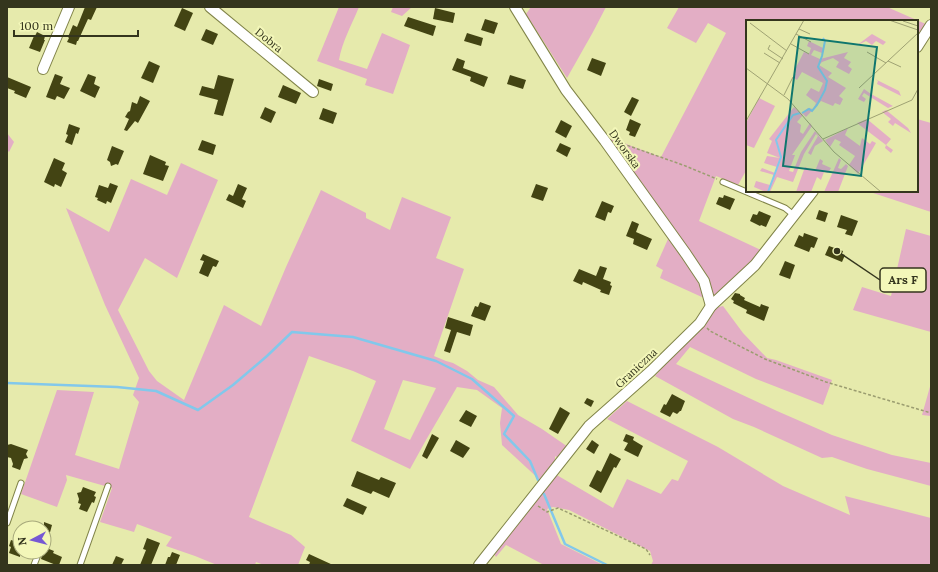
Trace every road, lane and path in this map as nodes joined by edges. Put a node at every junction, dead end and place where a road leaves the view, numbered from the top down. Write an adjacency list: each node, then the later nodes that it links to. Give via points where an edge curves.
1 (69, 7): 6 (street)
2 (210, 7): 7 (street, Dobra)
3 (515, 7): 8 (street, Dworska, via 566,90)
4 (931, 25): 5 (street)
5 (918, 46)
6 (43, 69)
7 (313, 92)
8 (604, 141): 9 (path, via 611,140 683,165); 14 (street, Dworska, via 704,281)
9 (722, 182): 11 (lane)
10 (746, 192): 13 (lane, via 785,208)
11 (746, 192)
12 (812, 192): 13 (street, Graniczna)
13 (795, 216): 14 (street, Graniczna, via 755,265)
14 (711, 306): 15 (street, Graniczna)
15 (701, 321): 16 (path, via 710,331 765,359 826,382); 19 (street, Graniczna, via 651,371 589,426)
16 (931, 413)
17 (21, 483): 20 (lane)
18 (108, 486): 22 (lane)
19 (529, 501): 21 (path, via 547,512 558,508 639,546); 23 (street, Graniczna)
20 (7, 523)
21 (650, 555)
22 (80, 565)
23 (479, 565)

